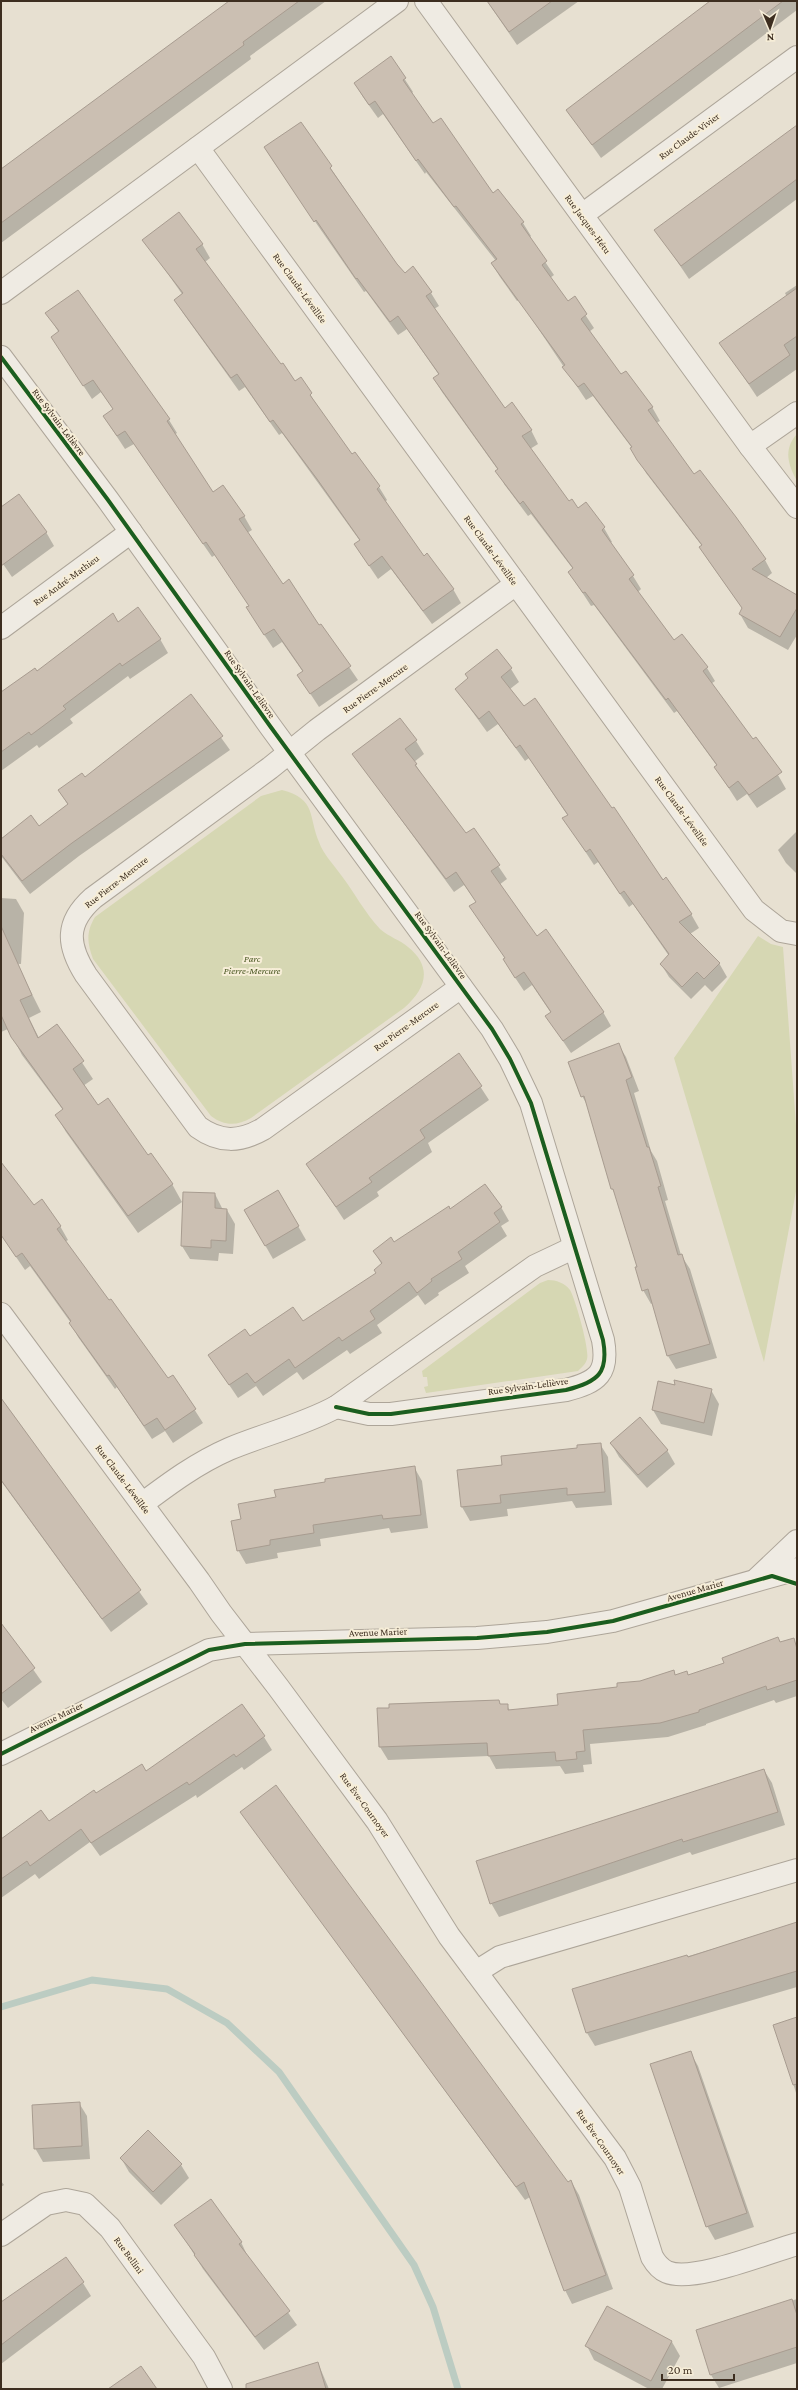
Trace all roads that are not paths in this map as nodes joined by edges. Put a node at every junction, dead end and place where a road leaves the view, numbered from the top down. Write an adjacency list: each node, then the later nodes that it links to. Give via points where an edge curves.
1 (397, 1): 4 (street)
2 (426, 1): 5 (street, Rue Jacques-Hétu)
3 (797, 57): 5 (street, Rue Claude-Vivier)
4 (198, 148): 6 (street); 12 (street, Rue Claude-Léveillée)
5 (582, 216): 9 (street, Rue Jacques-Hétu)
6 (1, 293)
7 (1, 357): 11 (street, Rue Sylvain-Lelièvre)
8 (797, 412): 9 (street)
9 (750, 446): 10 (street, Rue Jacques-Hétu)
10 (797, 507)
11 (131, 532): 13 (street, Rue André-Mathieu); 14 (street, Rue Sylvain-Lelièvre)
12 (516, 584): 14 (street, Rue Pierre-Mercure); 15 (street, Rue Claude-Léveillée, via 754,910 781,931)
13 (1, 628)
14 (290, 752): 16 (street, Rue Sylvain-Lelièvre); 16 (street, Rue Pierre-Mercure, via 92,898 77,914 72,925 71,938 78,962 179,1103 198,1127 208,1135 229,1140 252,1135)
15 (797, 934)
16 (461, 987): 17 (street, Rue Sylvain-Lelièvre, via 501,1043 531,1103)
17 (573, 1248): 19 (street, via 535,1266); 19 (street, Rue Sylvain-Lelièvre, via 605,1353 602,1372 594,1379 582,1386 566,1390 391,1414 369,1414)
18 (1, 1314): 20 (street, Rue Claude-Léveillée)
19 (336, 1407): 20 (street, via 203,1462)
20 (142, 1504): 24 (street, Rue Claude-Léveillée)
21 (797, 1542): 23 (street)
22 (797, 1569): 23 (street, Avenue Marier)
23 (756, 1581): 24 (street, Avenue Marier, via 613,1621 547,1632 477,1638)
24 (245, 1644): 25 (street, Avenue Marier, via 209,1650 196,1655); 27 (street, Rue Ève-Cournoyer, via 377,1821 437,1917)
25 (1, 1754)
26 (797, 1870): 27 (street, via 500,1957)
27 (476, 1972): 29 (street, Rue Ève-Cournoyer, via 614,2158 630,2187 652,2257 658,2267 675,2274 693,2275)
28 (1, 2235): 30 (street, Rue Bellini, via 46,2204 66,2200 85,2204 93,2209 204,2357)
29 (797, 2244)
30 (221, 2389)

